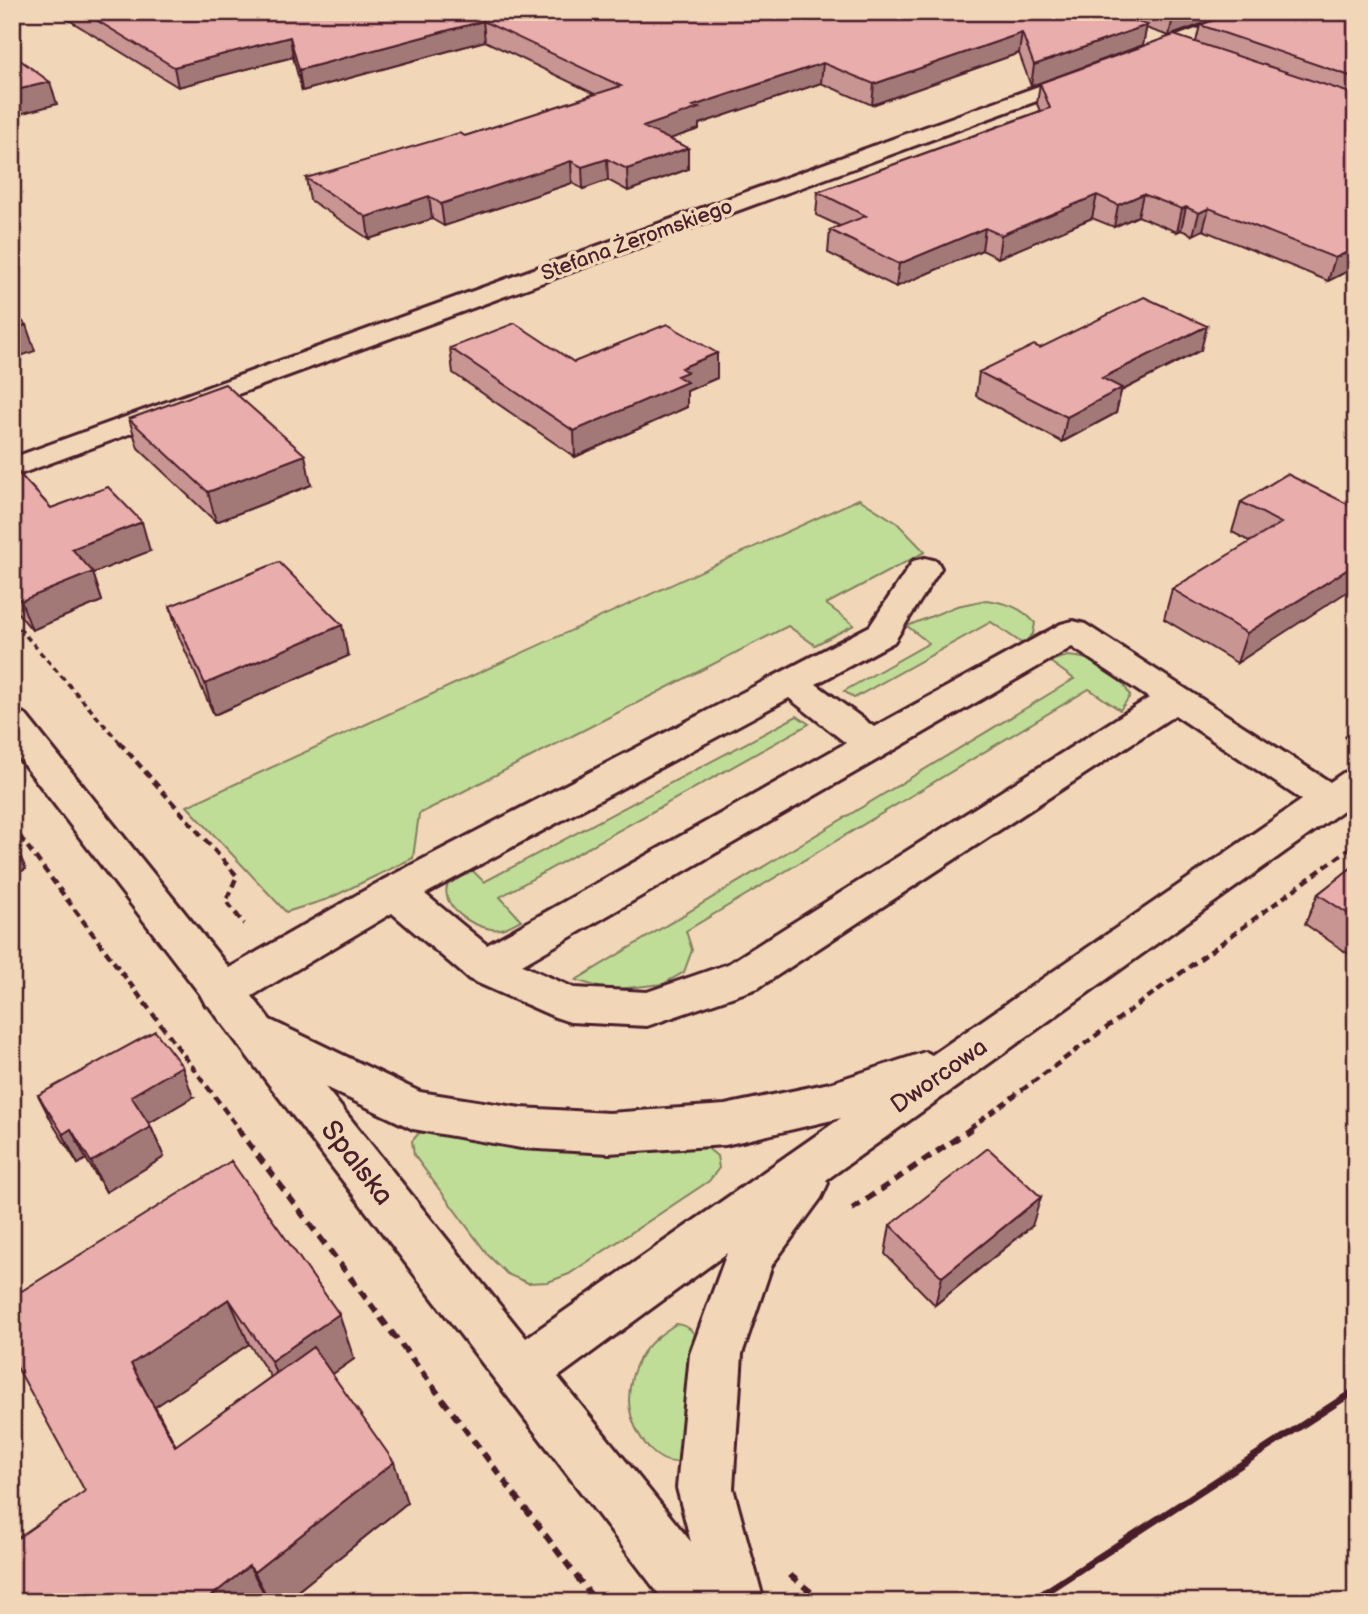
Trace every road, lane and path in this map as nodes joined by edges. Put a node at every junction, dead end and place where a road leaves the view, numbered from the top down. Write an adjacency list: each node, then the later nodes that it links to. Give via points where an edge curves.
1 (1261, 12): 3 (street, Stefana Żeromskiego)
2 (1144, 37): 3 (street)
3 (1170, 46): 4 (street); 5 (street, Stefana Żeromskiego)
4 (1200, 56)
5 (12, 468)
6 (925, 568): 8 (street, via 882,634)
7 (12, 620): 18 (path, via 237,876 226,901)
8 (792, 682): 12 (street); 17 (street)
9 (1176, 698): 12 (street, via 1073,632); 13 (street); 19 (street, via 743,976 647,1009 570,1005)
10 (12, 723): 20 (street, Spalska)
11 (1356, 730): 13 (path)
12 (872, 744): 19 (street)
13 (1292, 774): 14 (street)
14 (1343, 791): 21 (street, Dworcowa)
15 (12, 826): 26 (path)
16 (1356, 844): 23 (path, via 1012,1100)
17 (395, 892): 18 (street); 19 (street)
18 (274, 962): 20 (street)
19 (484, 967)
20 (235, 1010): 21 (street, via 413,1110 522,1128 609,1133 725,1125 830,1102); 24 (street, Spalska)
21 (967, 1057): 22 (street, Dworcowa)
22 (824, 1155): 24 (street, Dworcowa); 28 (street, via 751,1254 716,1354 705,1488)
23 (845, 1214)
24 (523, 1371): 27 (street, Spalska)
25 (785, 1571): 29 (path)
26 (596, 1602)
27 (702, 1602)
28 (735, 1602)
29 (823, 1602)

